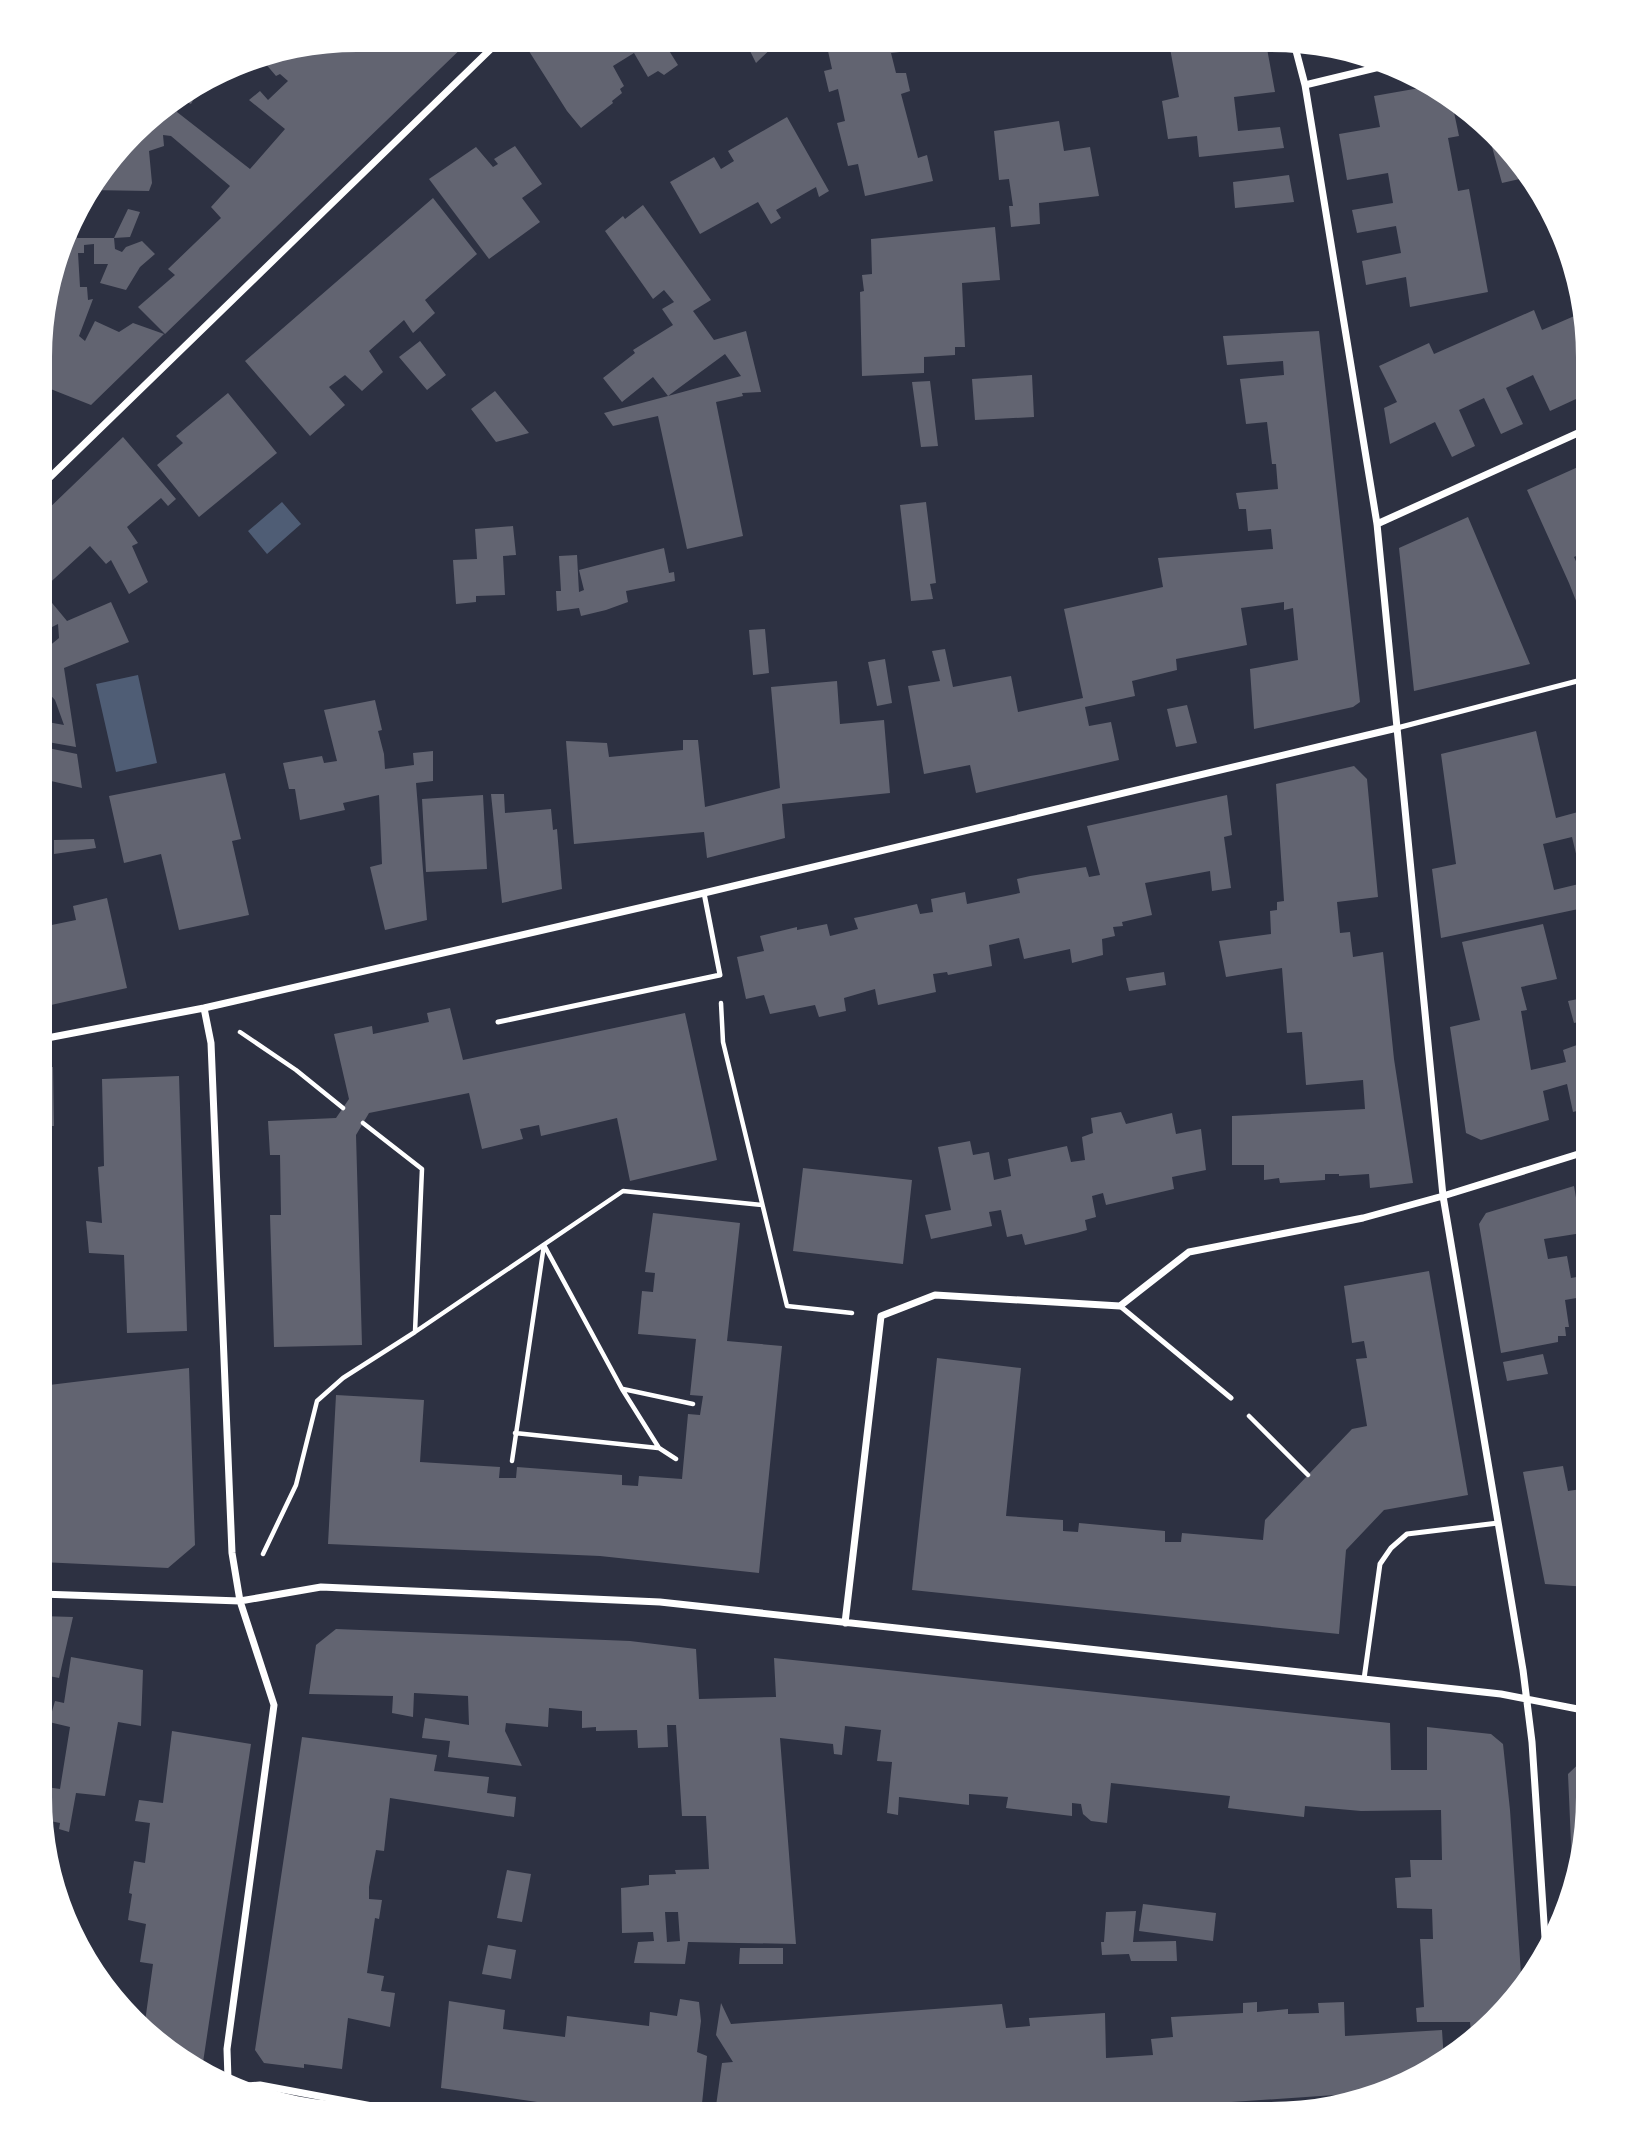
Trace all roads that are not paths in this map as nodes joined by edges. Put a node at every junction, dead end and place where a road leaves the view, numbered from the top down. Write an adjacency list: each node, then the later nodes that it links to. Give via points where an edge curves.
1 (488, 52): 6 (street)
2 (1297, 54): 4 (street)
3 (1370, 69): 4 (street)
4 (1305, 85): 7 (street)
5 (1576, 434): 7 (street)
6 (52, 475)
7 (1377, 524): 9 (street)
8 (1576, 681): 9 (lane)
9 (1397, 728): 10 (street); 15 (street)
10 (704, 893): 11 (street); 12 (lane, via 720,975)
11 (204, 1008): 13 (street); 20 (street, via 211,1043 232,1553)
12 (498, 1022)
13 (52, 1037)
14 (1576, 1155): 15 (street)
15 (1443, 1196): 16 (street, via 1363,1218 1189,1252); 18 (street)
16 (1120, 1306): 17 (lane); 21 (street, via 935,1295 881,1316)
17 (1231, 1398)
18 (1498, 1522): 22 (lane, via 1407,1534 1391,1548 1380,1564); 23 (street)
19 (52, 1594): 20 (street)
20 (240, 1601): 21 (street, via 321,1587 660,1602); 26 (street, via 274,1705 227,2049)
21 (845, 1623): 22 (street)
22 (1364, 1679): 23 (street)
23 (1527, 1699): 24 (street); 25 (street)
24 (1576, 1709)
25 (1545, 1934)
26 (228, 2073)
27 (257, 2085): 28 (street)
28 (351, 2102)

